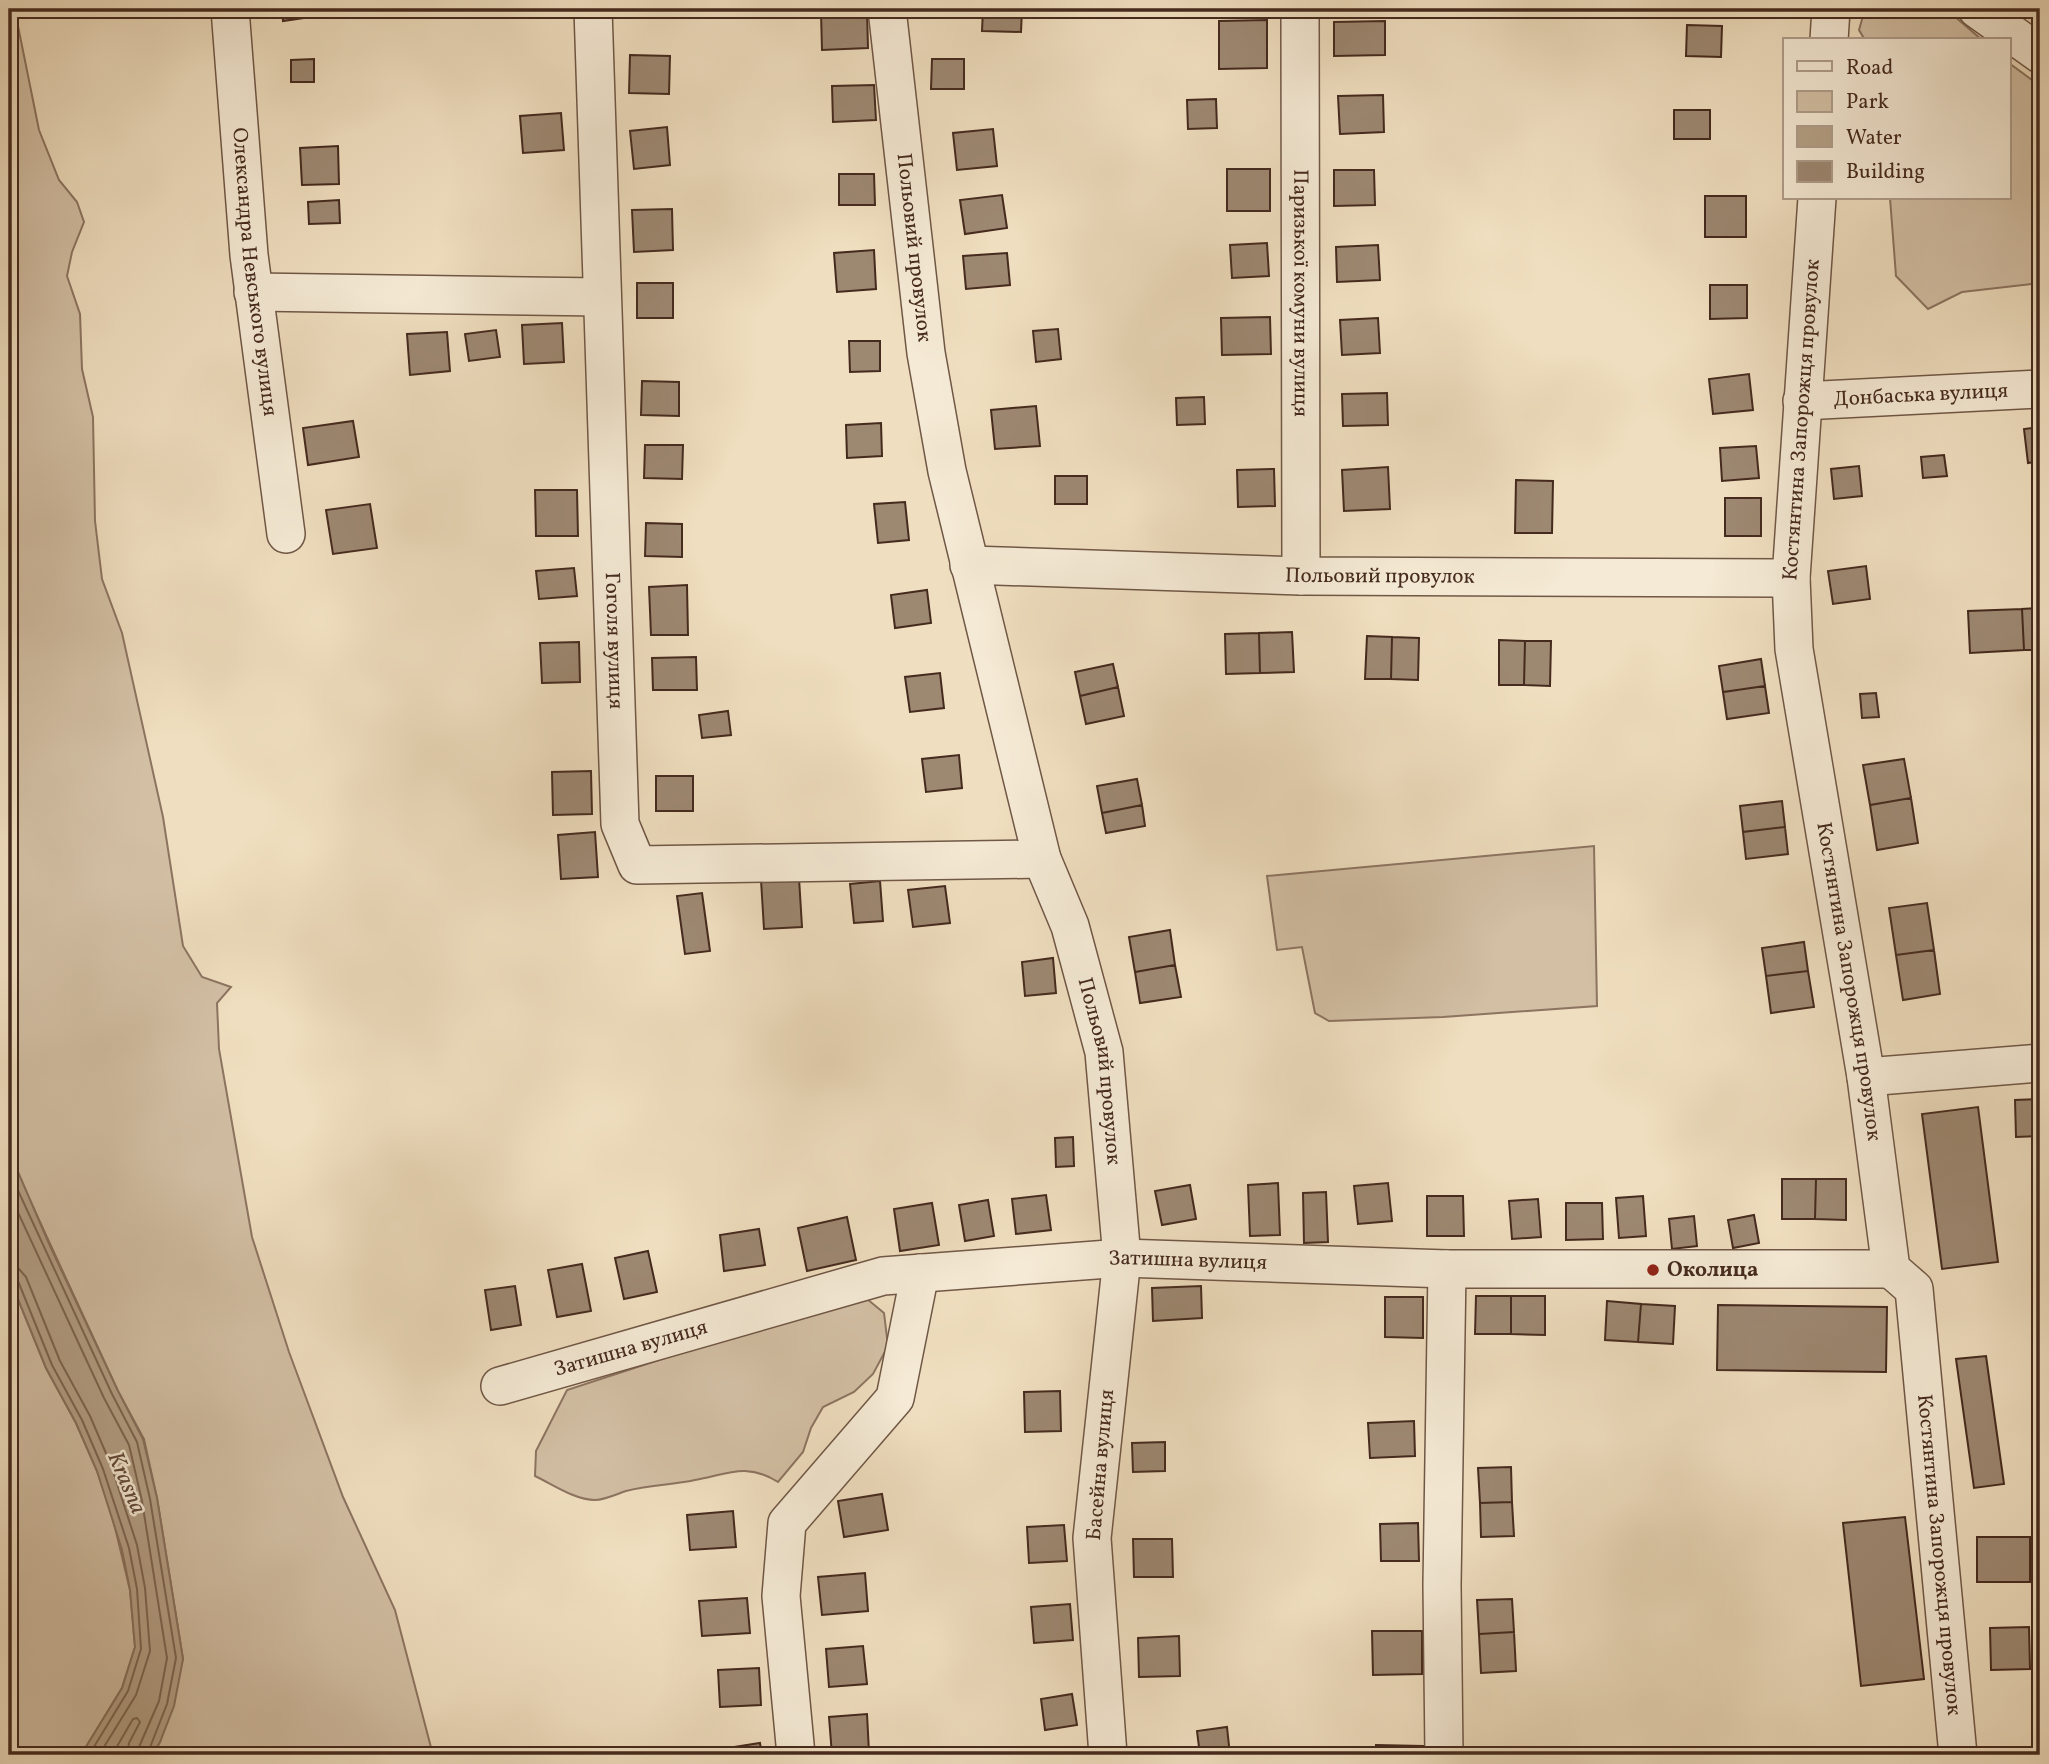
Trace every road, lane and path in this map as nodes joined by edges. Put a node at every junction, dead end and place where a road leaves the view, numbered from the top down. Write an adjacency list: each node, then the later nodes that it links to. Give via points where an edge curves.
1 (230, 9): 10 (street, Олександра Невського вулиця)
2 (593, 9): 11 (street, Гоголя вулиця)
3 (887, 9): 15 (street, Польовий провулок, via 926,353)
4 (1300, 9): 16 (street, Паризької комуни вулиця)
5 (1831, 9): 7 (street)
6 (1977, 9): 8 (street)
7 (1829, 38)
8 (2040, 54)
9 (1817, 200): 13 (street, Костянтина Запорожця провулок)
10 (253, 292): 11 (street); 14 (street, Олександра Невського вулиця)
11 (602, 297): 18 (street, Гоголя вулиця, via 620,824 637,865)
12 (2040, 389): 13 (street, Донбаська вулиця)
13 (1802, 401): 17 (street, Костянтина Запорожця провулок)
14 (286, 534)
15 (970, 565): 16 (street, Польовий провулок); 18 (street, Польовий провулок)
16 (1301, 576): 17 (street, Польовий провулок)
17 (1791, 578): 20 (street, Костянтина Запорожця провулок, via 1794,649)
18 (1042, 859): 21 (street, Польовий провулок, via 1070,926 1104,1052)
19 (2040, 1063): 20 (street)
20 (1866, 1077): 23 (street, Костянтина Запорожця провулок)
21 (1122, 1258): 22 (street, Затишна вулиця); 24 (street, Затишна вулиця); 27 (street, Басейна вулиця, via 1092,1538)
22 (1447, 1269): 23 (street, Затишна вулиця); 28 (street)
23 (1891, 1269): 29 (street, Костянтина Запорожця провулок, via 1914,1289)
24 (920, 1273): 25 (street, Затишна вулиця, via 883,1276); 26 (street, via 895,1398 787,1523 781,1596)
25 (500, 1386)
26 (796, 1755)
27 (1108, 1755)
28 (1444, 1755)
29 (1958, 1755)

